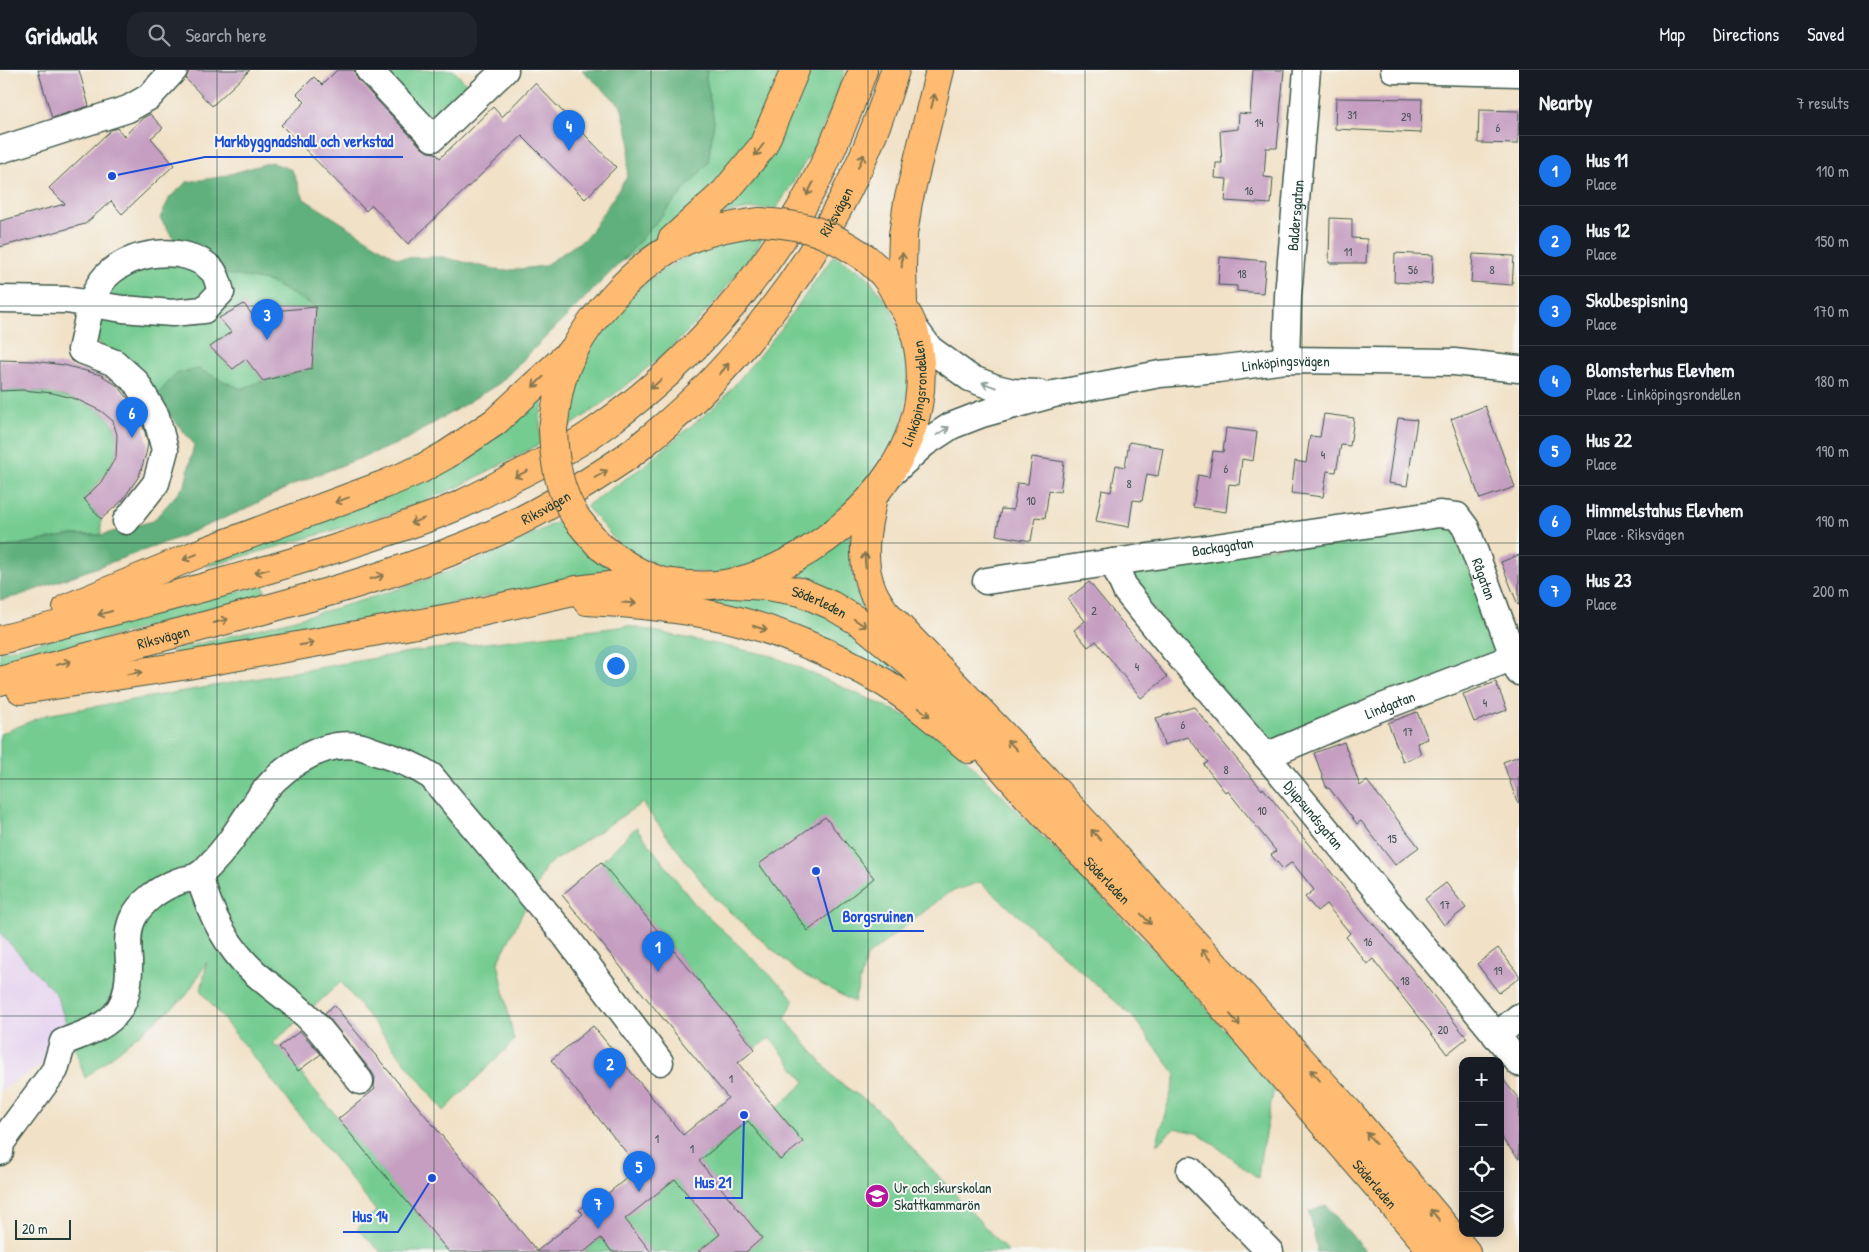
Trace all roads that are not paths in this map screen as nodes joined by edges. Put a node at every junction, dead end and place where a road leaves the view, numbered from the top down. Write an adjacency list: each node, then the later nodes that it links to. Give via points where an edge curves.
1 (174, 70): 11 (street, via 149,97 128,110)
2 (369, 70): 3 (street, via 433,138)
3 (505, 70)
4 (795, 70): 12 (highway, one-way to 12, via 763,146 724,193)
5 (863, 70): 29 (highway, one-way to 29, via 828,156 800,209 767,260 682,360 596,431 462,504 393,530 278,567)
6 (895, 70): 31 (highway, Riksvägen, one-way to 6, via 286,604 465,546 546,507 624,459 709,386 794,282 845,195)
7 (940, 70): 14 (highway, one-way to 7, via 902,268 903,235)
8 (1307, 70): 16 (street, Baldersgatan)
9 (1394, 70): 10 (street)
10 (1519, 73)
11 (0, 150)
12 (654, 257): 14 (highway, Linköpingsrondellen, bridge, via 681,242 731,225 760,222 792,224 816,230 844,243 867,259 886,278); 15 (highway, Linköpingsrondellen, via 628,279 594,317)
13 (0, 299): 22 (street, via 93,303 81,350 115,363 136,382 156,416 165,450 156,482)
14 (908, 317): 18 (street, Linköpingsvägen, one-way to 14, via 1013,392 970,378 930,349); 19 (highway, Linköpingsrondellen, via 920,356 919,402 913,429)
15 (574, 349): 24 (highway, Linköpingsrondellen, bridge, via 557,396 553,429 558,476 577,519 600,546 626,565); 28 (highway, one-way to 28, via 495,422 421,469 205,551)
16 (1286, 360): 17 (street, Linköpingsvägen, via 1454,362); 18 (street, Linköpingsvägen, via 1160,374)
17 (1519, 369)
18 (1054, 394): 19 (street, Linköpingsvägen, one-way to 18, via 925,443 952,426)
19 (892, 473): 20 (highway, Linköpingsrondellen)
20 (873, 497): 26 (highway, Linköpingsrondellen, via 845,525 806,552 763,574); 45 (highway, Söderleden, one-way to 20, via 1348,1111 1046,780 885,612 873,592 866,570 867,525)
21 (1457, 516): 23 (street, Backagatan, via 1439,514); 30 (street, Rågatan, via 1466,528)
22 (126, 521)
23 (1113, 562): 25 (street, Backagatan); 33 (street, Djupsundsgatan, via 1126,590)
24 (656, 580): 26 (highway, Linköpingsrondellen, via 684,585); 27 (highway, via 577,590)
25 (986, 581)
26 (732, 584): 34 (highway, Söderleden, one-way to 34, via 801,592 861,622 912,665)
27 (476, 613): 32 (highway, one-way to 27, via 182,666); 34 (highway, one-way to 34, via 586,601 641,604 713,615 758,627 846,662 885,684)
28 (0, 635)
29 (0, 640)
30 (1515, 655): 33 (street, Lindgatan)
31 (0, 681)
32 (0, 694)
33 (1266, 756): 37 (street, Djupsundsgatan)
34 (1027, 796): 44 (highway, Söderleden, one-way to 44, via 1169,944)
35 (199, 875): 38 (street, via 222,853 270,784 297,761 339,746 359,746 412,764 431,776 558,928); 40 (street, via 205,896 232,948 253,971 313,1022); 41 (street, via 158,891 132,919 128,939 127,996 106,1024 63,1042 55,1070 1,1143)
36 (1519, 1017): 37 (street)
37 (1496, 1036): 39 (street, Djupsundsgatan)
38 (660, 1062)
39 (1519, 1063)
40 (360, 1081)
41 (0, 1152)
42 (1190, 1170): 43 (street)
43 (1270, 1252)
44 (1434, 1252)
45 (1466, 1252)

